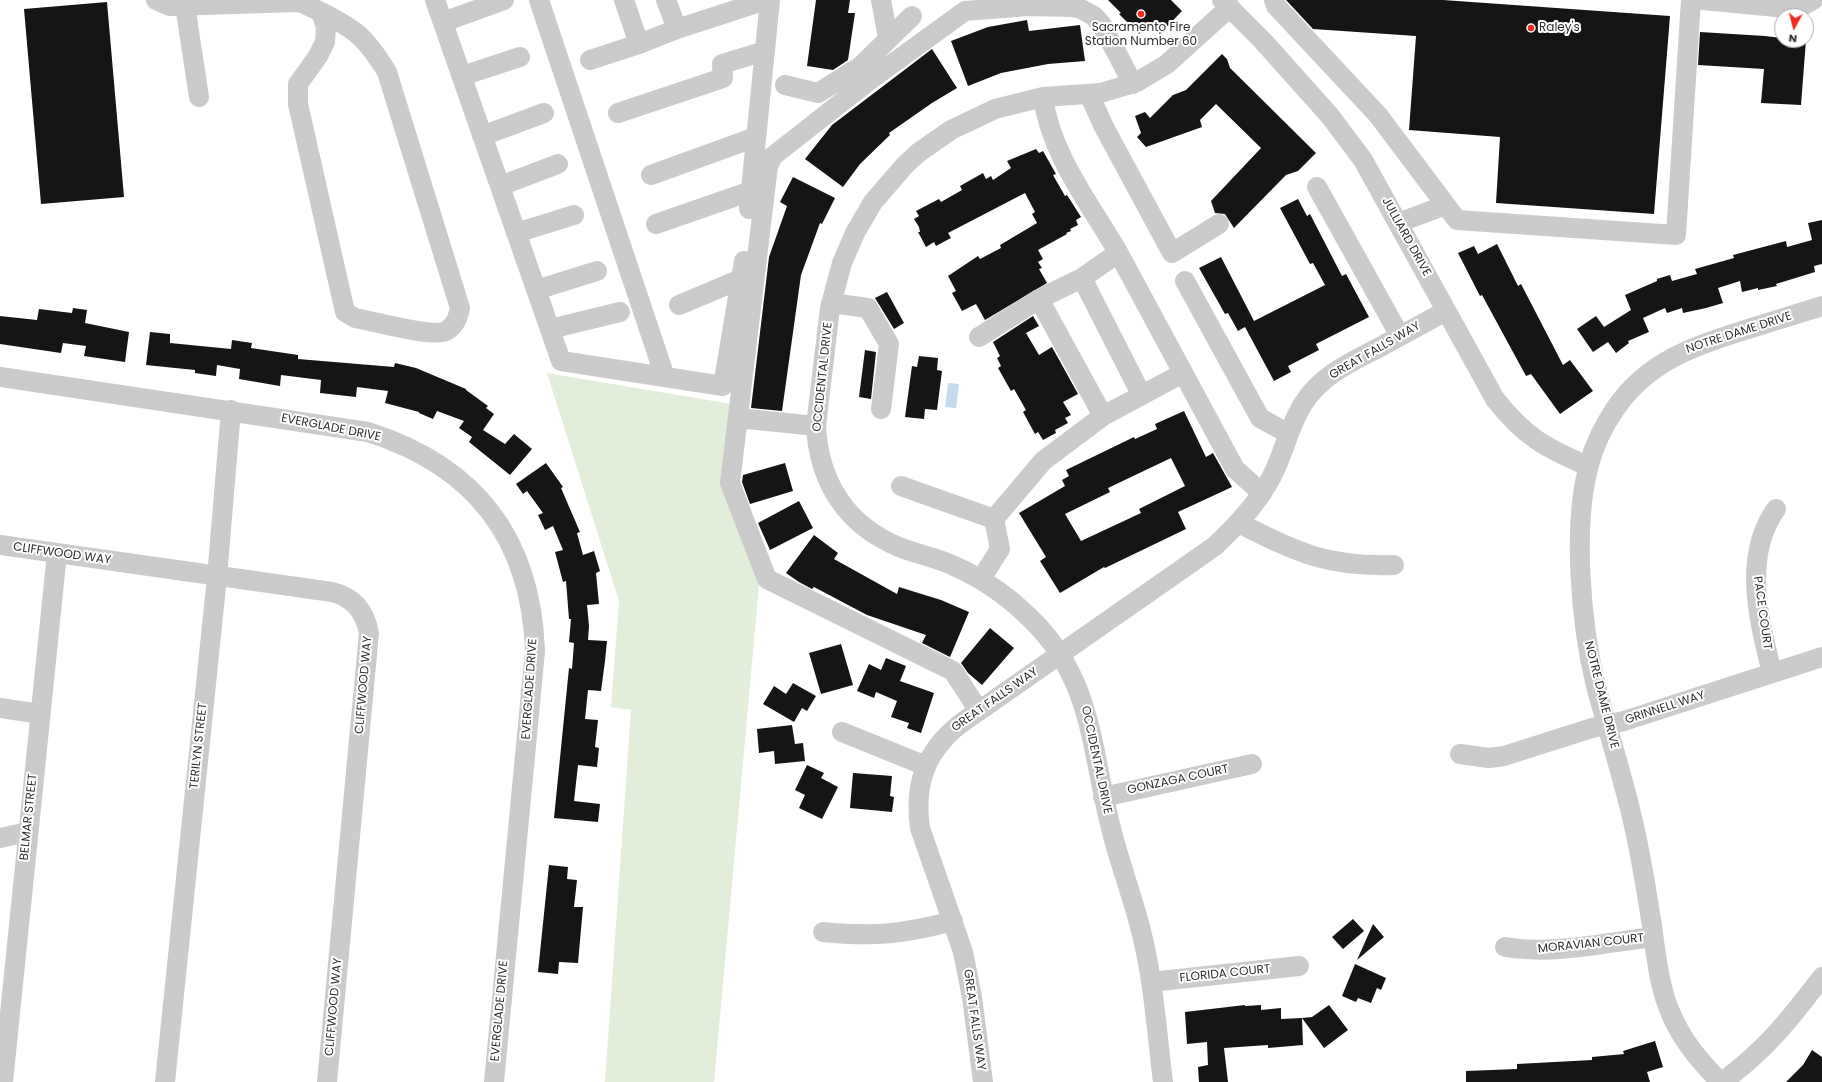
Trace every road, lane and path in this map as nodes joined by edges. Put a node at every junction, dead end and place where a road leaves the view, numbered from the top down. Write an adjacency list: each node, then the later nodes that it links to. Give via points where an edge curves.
1 (156, 0): 15 (street, via 170,6)
2 (435, 0): 18 (street)
3 (504, 0): 18 (street)
4 (539, 0): 63 (street)
5 (624, 0): 21 (street)
6 (666, 0): 19 (street)
7 (766, 0): 19 (street)
8 (770, 0): 22 (street)
9 (881, 0): 20 (street)
10 (1274, 0): 40 (street, via 1276,6 1378,115)
11 (1691, 0): 40 (street, via 1676,235 1457,220)
12 (1703, 0): 13 (street, via 1797,9)
13 (1813, 0)
14 (1228, 3): 26 (street, OCCIDENTAL DRIVE, via 1167,64 1154,74); 42 (street, JULLIARD DRIVE, via 1345,134 1363,160)
15 (185, 5): 16 (street, via 300,2); 29 (street)
16 (321, 12): 16 (street, via 326,27 325,42 298,84 298,104 345,312 355,318 432,333 446,331 457,322 460,308 387,72 366,41 348,26)
17 (912, 16): 20 (street)
18 (443, 22): 25 (street)
19 (677, 29): 21 (street)
20 (888, 38): 27 (street, via 861,66 818,93)
21 (639, 44): 24 (street)
22 (765, 51): 32 (street, via 722,64 723,78); 34 (street)
23 (520, 57): 25 (street)
24 (590, 60)
25 (462, 76): 33 (street)
26 (1133, 84): 28 (street, OCCIDENTAL DRIVE); 68 (street, via 1102,25 1094,16 1081,9 1028,6 965,11 870,80 773,156 768,166)
27 (785, 85)
28 (1089, 94): 30 (street, OCCIDENTAL DRIVE); 44 (street, via 1172,253)
29 (199, 97)
30 (1043, 97): 46 (street, via 1051,134 1062,160); 53 (street, OCCIDENTAL DRIVE, via 994,109 974,118 936,140 905,165 873,202 855,232 842,263)
31 (544, 113): 33 (street)
32 (618, 113)
33 (482, 136): 37 (street)
34 (756, 136): 36 (street); 39 (street)
35 (558, 164): 37 (street)
36 (651, 175)
37 (500, 186): 45 (street)
38 (1317, 187): 59 (street)
39 (751, 191): 43 (street); 49 (street)
40 (1446, 205): 42 (street)
41 (574, 215): 45 (street)
42 (1398, 223): 56 (street, JULLIARD DRIVE)
43 (656, 224)
44 (1219, 224)
45 (516, 232): 51 (street)
46 (1118, 253): 48 (street); 61 (street)
47 (597, 271): 51 (street)
48 (1082, 278): 52 (street); 64 (street)
49 (741, 279): 54 (street); 63 (street, via 723,386)
50 (1185, 281): 70 (street, via 1260,418)
51 (536, 290): 58 (street)
52 (1039, 299): 60 (street); 67 (street)
53 (831, 303): 65 (street, via 868,308 889,344); 69 (street, OCCIDENTAL DRIVE)
54 (679, 305)
55 (1822, 306): 71 (street, NOTRE DAME DRIVE, via 1705,342 1669,359 1648,373 1616,407 1602,431)
56 (1446, 311): 59 (street, GREAT FALLS WAY); 71 (street, JULLIARD DRIVE, via 1495,399 1511,419 1541,444)
57 (620, 312): 58 (street)
58 (550, 329): 63 (street, via 561,361)
59 (1400, 336): 70 (street, GREAT FALLS WAY, via 1336,370 1320,383 1303,403)
60 (980, 337)
61 (1183, 373): 64 (street); 73 (street, via 1235,470)
62 (0, 377): 66 (street, EVERGLADE DRIVE)
63 (665, 377)
64 (1141, 394): 67 (street)
65 (881, 409)
66 (231, 410): 80 (street, TERILYN STREET); 106 (street, EVERGLADE DRIVE, via 368,432 421,453 461,481 480,500 499,524 522,572 532,611 535,651)
67 (1103, 416): 75 (street, via 1043,461)
68 (738, 418): 69 (street); 86 (street, via 730,483 767,579 953,671)
69 (816, 426): 81 (street, OCCIDENTAL DRIVE, via 822,466 836,496 853,517 880,538 953,565)
70 (1289, 434): 73 (street, GREAT FALLS WAY, via 1272,476)
71 (1588, 466): 88 (street, NOTRE DAME DRIVE, via 1581,514 1580,564 1583,605 1596,684)
72 (901, 486): 75 (street)
73 (1262, 493): 76 (street, GREAT FALLS WAY)
74 (1776, 509): 84 (street, PACE COURT, via 1762,532 1756,568 1761,628)
75 (994, 519): 81 (street, via 1000,549)
76 (1239, 523): 79 (street, via 1281,545 1311,556 1363,566); 82 (street, GREAT FALLS WAY, via 1215,546)
77 (0, 545): 78 (street, CLIFFWOOD WAY)
78 (57, 553): 80 (street, CLIFFWOOD WAY); 87 (street, BELMAR STREET)
79 (1394, 565)
80 (217, 577): 104 (street, TERILYN STREET); 105 (street, CLIFFWOOD WAY, via 342,594 360,609 367,621 369,633)
81 (980, 579): 82 (street, OCCIDENTAL DRIVE, via 1033,620)
82 (1060, 654): 86 (street, GREAT FALLS WAY); 93 (street, OCCIDENTAL DRIVE, via 1074,677 1089,721)
83 (1822, 657): 84 (street, GRINNELL WAY)
84 (1772, 673): 88 (street, GRINNELL WAY)
85 (0, 708): 87 (street)
86 (979, 711): 92 (street, GREAT FALLS WAY, via 947,735)
87 (40, 714): 94 (street, BELMAR STREET)
88 (1607, 725): 90 (street, GRINNELL WAY, via 1504,756 1481,758); 98 (street, NOTRE DAME DRIVE, via 1643,868)
89 (842, 732): 92 (street)
90 (1460, 754)
91 (1252, 764): 93 (street, GONZAGA COURT)
92 (926, 766): 96 (street, GREAT FALLS WAY, via 919,787 920,828)
93 (1103, 797): 102 (street, OCCIDENTAL DRIVE, via 1136,908)
94 (28, 832): 95 (street); 103 (street, BELMAR STREET)
95 (0, 838)
96 (953, 921): 97 (street, via 920,930 888,934); 107 (street, GREAT FALLS WAY, via 963,952 972,997)
97 (823, 932)
98 (1653, 937): 99 (street, MORAVIAN COURT, via 1549,950); 109 (street, NOTRE DAME DRIVE, via 1660,982 1678,1030 1692,1051)
99 (1505, 947)
100 (1299, 966): 102 (street, FLORIDA COURT)
101 (1822, 977): 109 (street, via 1767,1045 1746,1065)
102 (1151, 982): 108 (street, OCCIDENTAL DRIVE)
103 (3, 1082)
104 (165, 1082)
105 (327, 1082)
106 (494, 1082)
107 (983, 1082)
108 (1163, 1082)
109 (1721, 1082)

